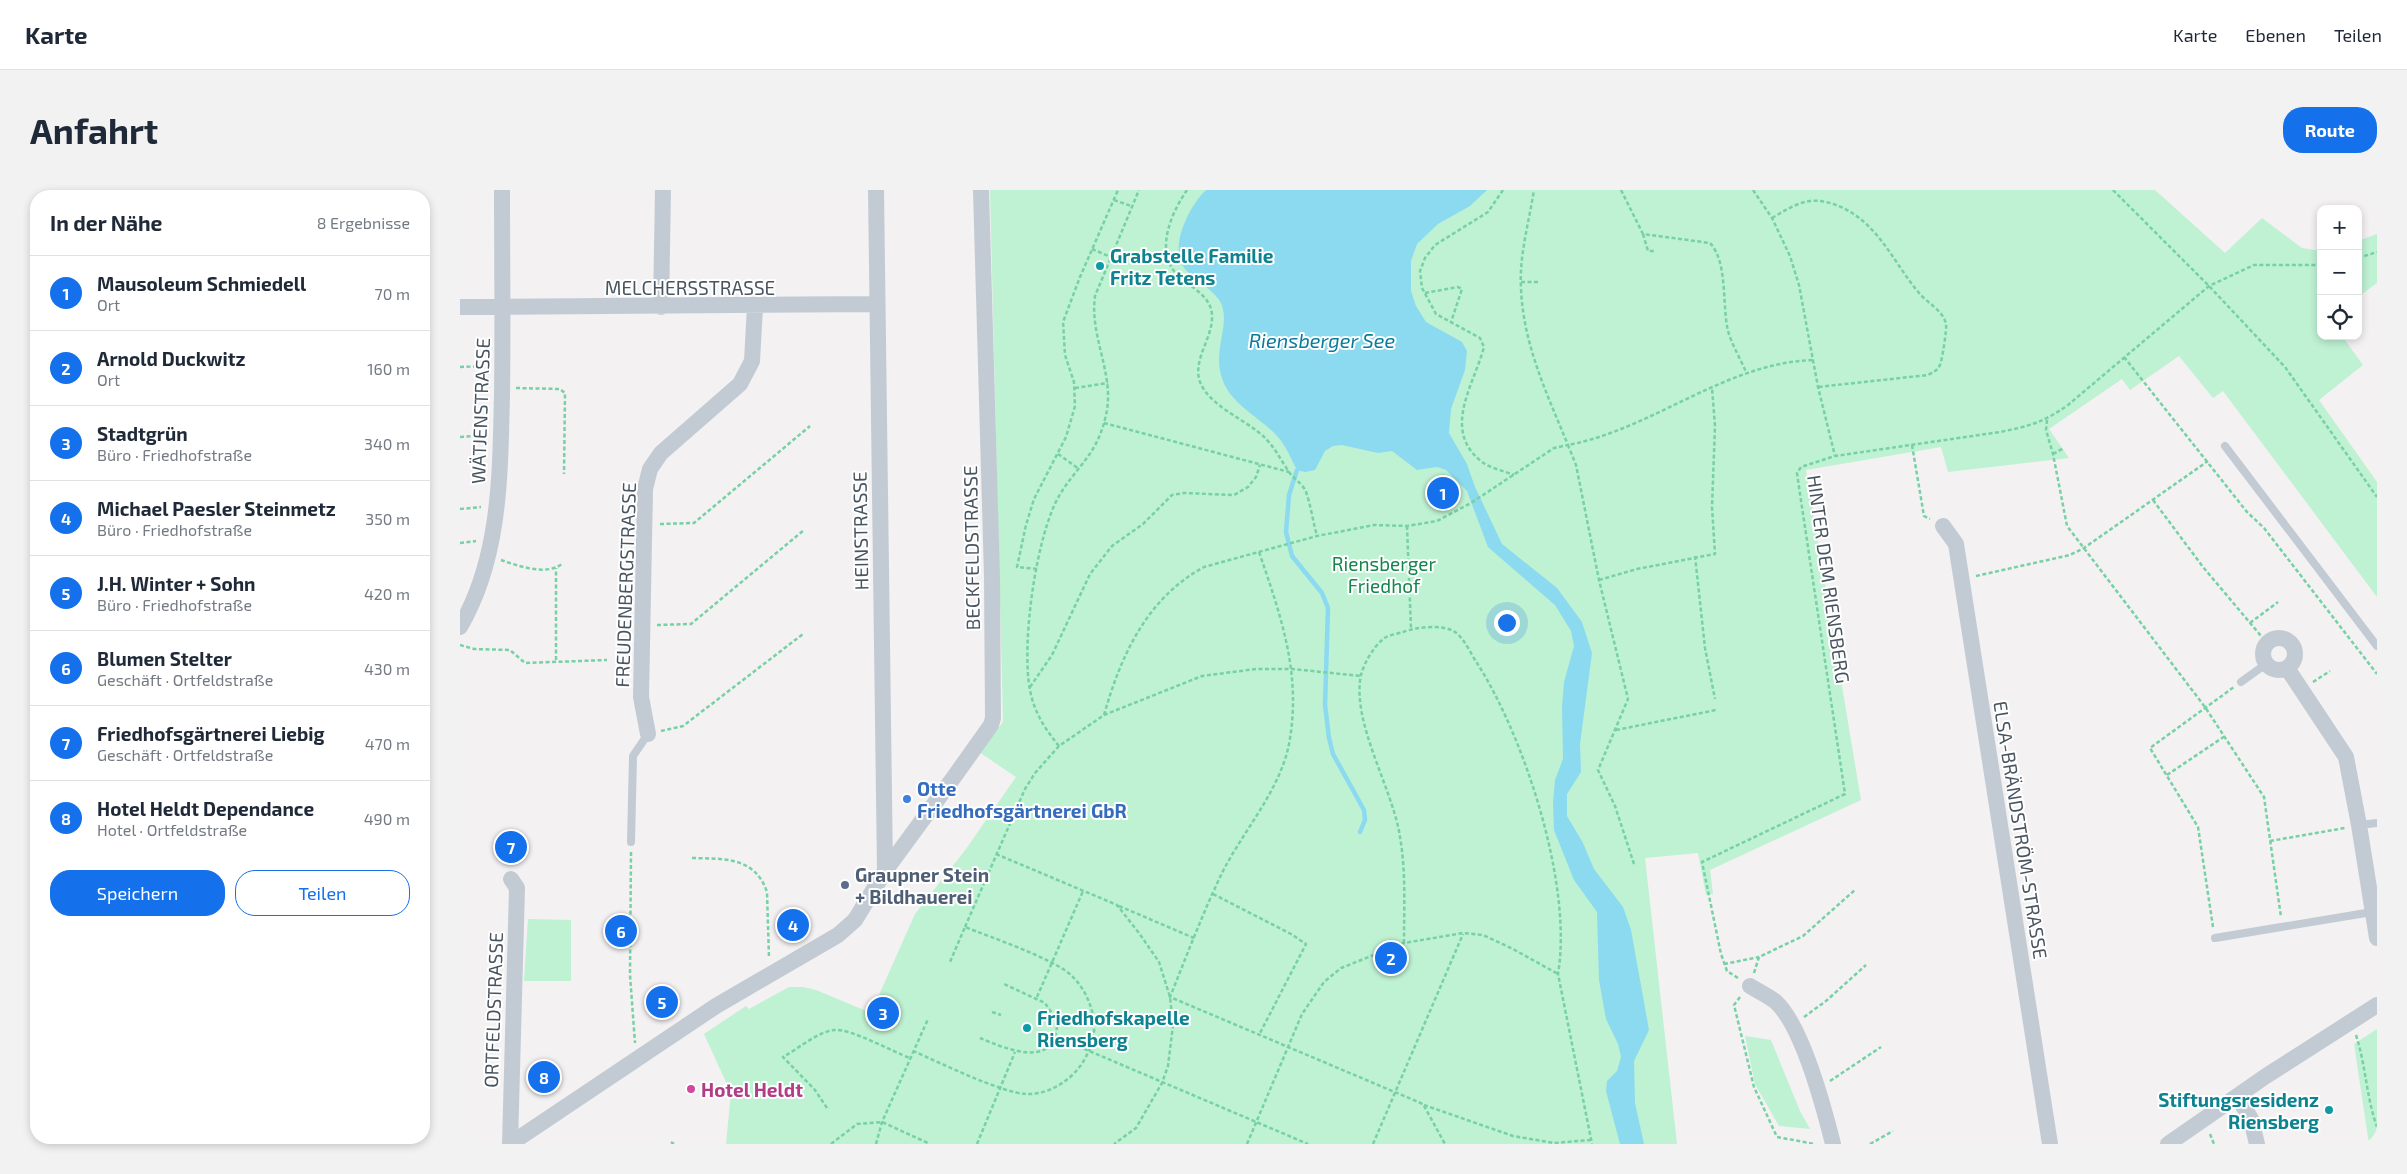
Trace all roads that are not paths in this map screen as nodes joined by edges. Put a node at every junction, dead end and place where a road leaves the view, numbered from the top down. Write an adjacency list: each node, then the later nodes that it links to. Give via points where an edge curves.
1 (502, 190): 7 (street, WÄTJENSTRASSE)
2 (663, 190): 8 (street)
3 (876, 190): 5 (street, HEINSTRASSE)
4 (981, 190): 21 (street, BECKFELDSTRASSE, via 993,718)
5 (877, 304): 9 (street, MELCHERSSTRASSE); 21 (street, HEINSTRASSE)
6 (460, 307): 7 (street, MELCHERSSTRASSE)
7 (503, 307): 8 (street, MELCHERSSTRASSE); 12 (street, WÄTJENSTRASSE, via 497,504 488,556 477,591)
8 (661, 307): 9 (street, MELCHERSSTRASSE)
9 (755, 307): 17 (street, FREUDENBERGSTRASSE, via 752,361 740,384 661,453 650,469 645,489 641,697)
10 (2225, 446): 13 (lane)
11 (1943, 526): 31 (street, ELSA-BRÄNDSTRÖM-STRASSE, via 1956,544)
12 (460, 627)
13 (2377, 646)
14 (2266, 664): 15 (street, via 2273,670); 15 (street, via 2263,653 2267,643 2282,639 2292,644 2294,660); 16 (lane)
15 (2287, 668): 19 (street, via 2346,757)
16 (2241, 682)
17 (648, 734): 20 (lane, via 633,756)
18 (2377, 823): 19 (lane)
19 (2359, 825): 23 (street)
20 (631, 842)
21 (885, 872): 29 (street, BECKFELDSTRASSE, via 855,920 838,935 716,1006)
22 (511, 879): 29 (street, ORTFELDSTRASSE, via 517,888)
23 (2372, 912): 24 (lane); 25 (street)
24 (2215, 938)
25 (2377, 938)
26 (1750, 986): 30 (street, via 1776,1002 1793,1025 1818,1089)
27 (2377, 1005): 28 (street)
28 (2237, 1096): 32 (street); 33 (street, via 2251,1119)
29 (510, 1144)
30 (1833, 1144)
31 (2050, 1144)
32 (2168, 1144)
33 (2257, 1144)

